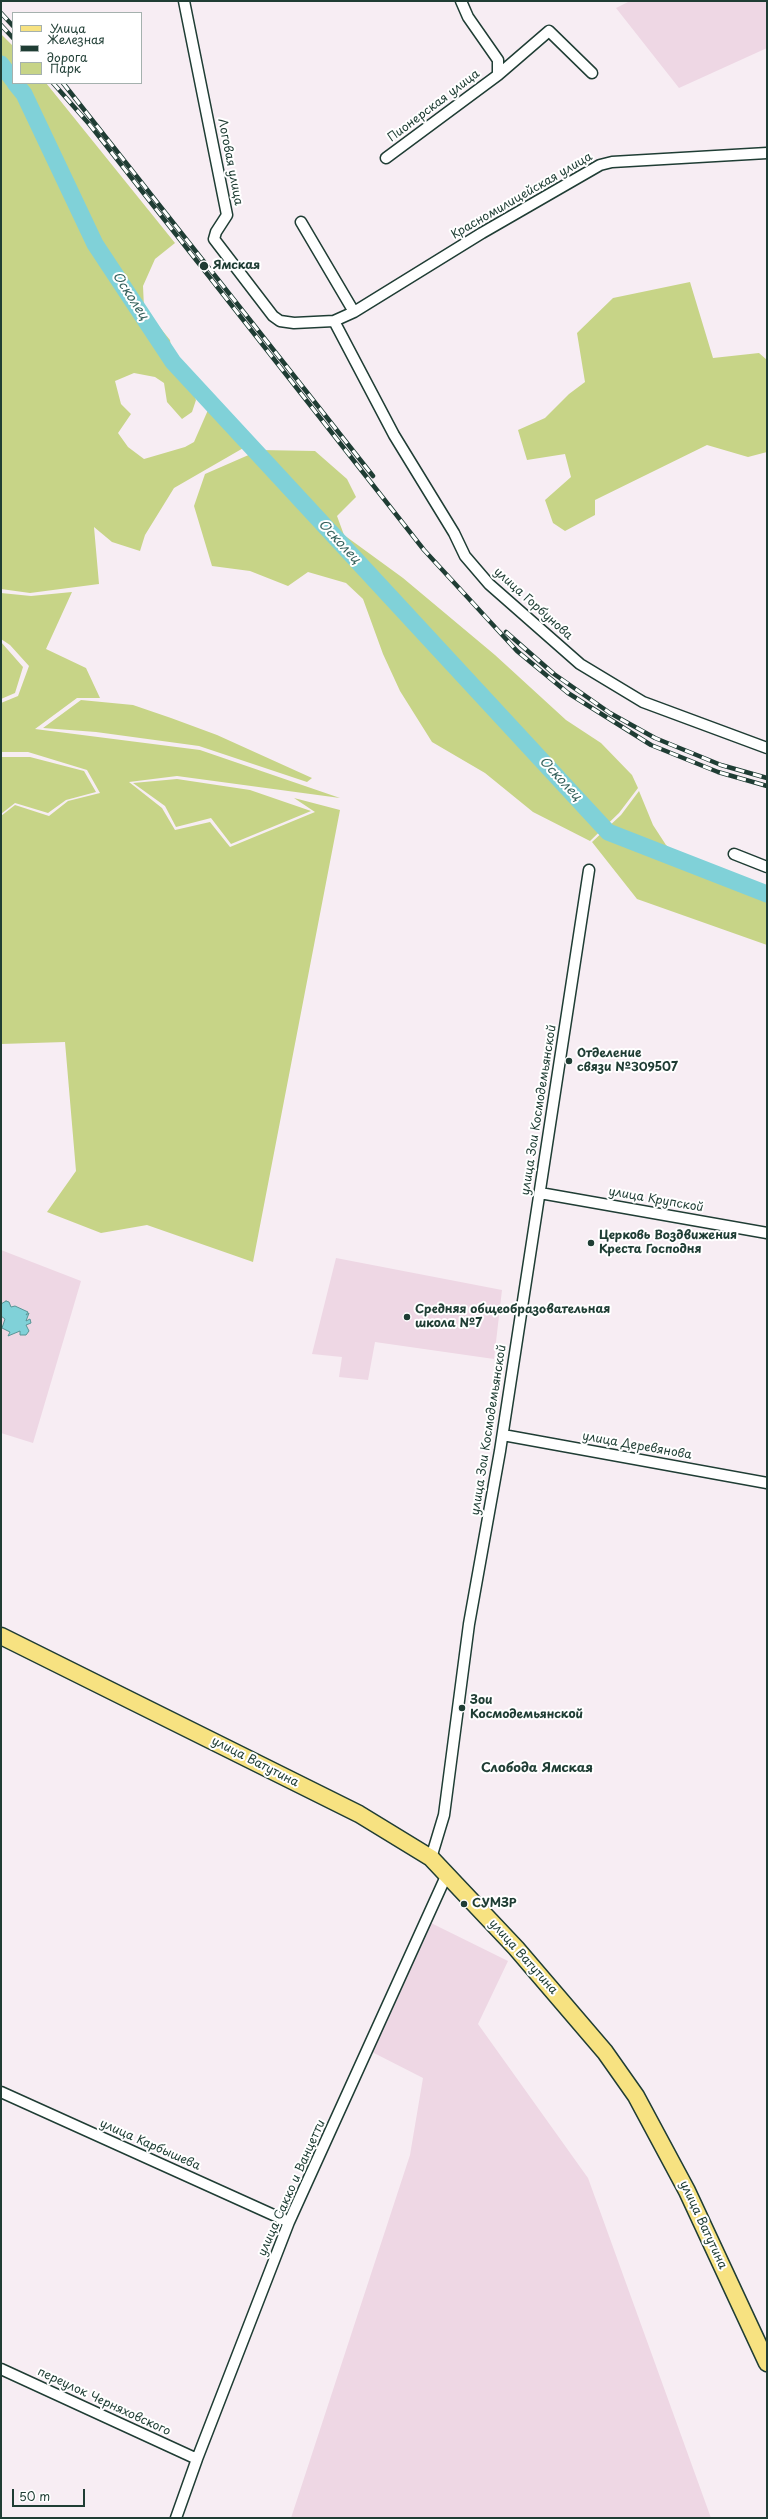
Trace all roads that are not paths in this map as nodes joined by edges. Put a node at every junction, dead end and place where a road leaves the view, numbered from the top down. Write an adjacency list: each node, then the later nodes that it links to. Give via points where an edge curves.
1 (184, 1): 9 (street, Логовая улица, via 228,216 214,239 268,310 280,321 294,323)
2 (461, 1): 4 (street, via 468,17 498,60)
3 (592, 73): 4 (street, Пионерская улица, via 549,31)
4 (498, 75): 6 (street, Пионерская улица)
5 (767, 152): 8 (street, Красномилицейская улица, via 612,162 600,165 482,233)
6 (386, 158)
7 (301, 222): 8 (street)
8 (354, 312): 9 (street, Красномилицейская улица)
9 (334, 320): 10 (street, улица Горбунова, via 394,435 465,556 489,584 580,664 643,702)
10 (767, 748)
11 (734, 854): 12 (street)
12 (767, 867)
13 (589, 870): 14 (street, улица Зои Космодемьянской)
14 (540, 1193): 15 (street, улица Крупской); 16 (street, улица Зои Космодемьянской)
15 (767, 1233)
16 (503, 1435): 17 (street, улица Деревянова); 19 (street, улица Зои Космодемьянской, via 469,1624 444,1815)
17 (767, 1483)
18 (1, 1636): 19 (main road, улица Ватутина, via 359,1814)
19 (430, 1858): 20 (main road, улица Ватутина)
20 (447, 1874): 22 (street, улица Сакко и Ванцетти); 23 (main road, улица Ватутина, via 516,1948 605,2052 636,2096 688,2191)
21 (1, 2092): 22 (street, улица Карбышева)
22 (289, 2222): 25 (street, улица Сакко и Ванцетти)
23 (767, 2363)
24 (1, 2369): 25 (street, переулок Черняховского)
25 (197, 2459): 26 (street, улица Сакко и Ванцетти)
26 (176, 2518)

